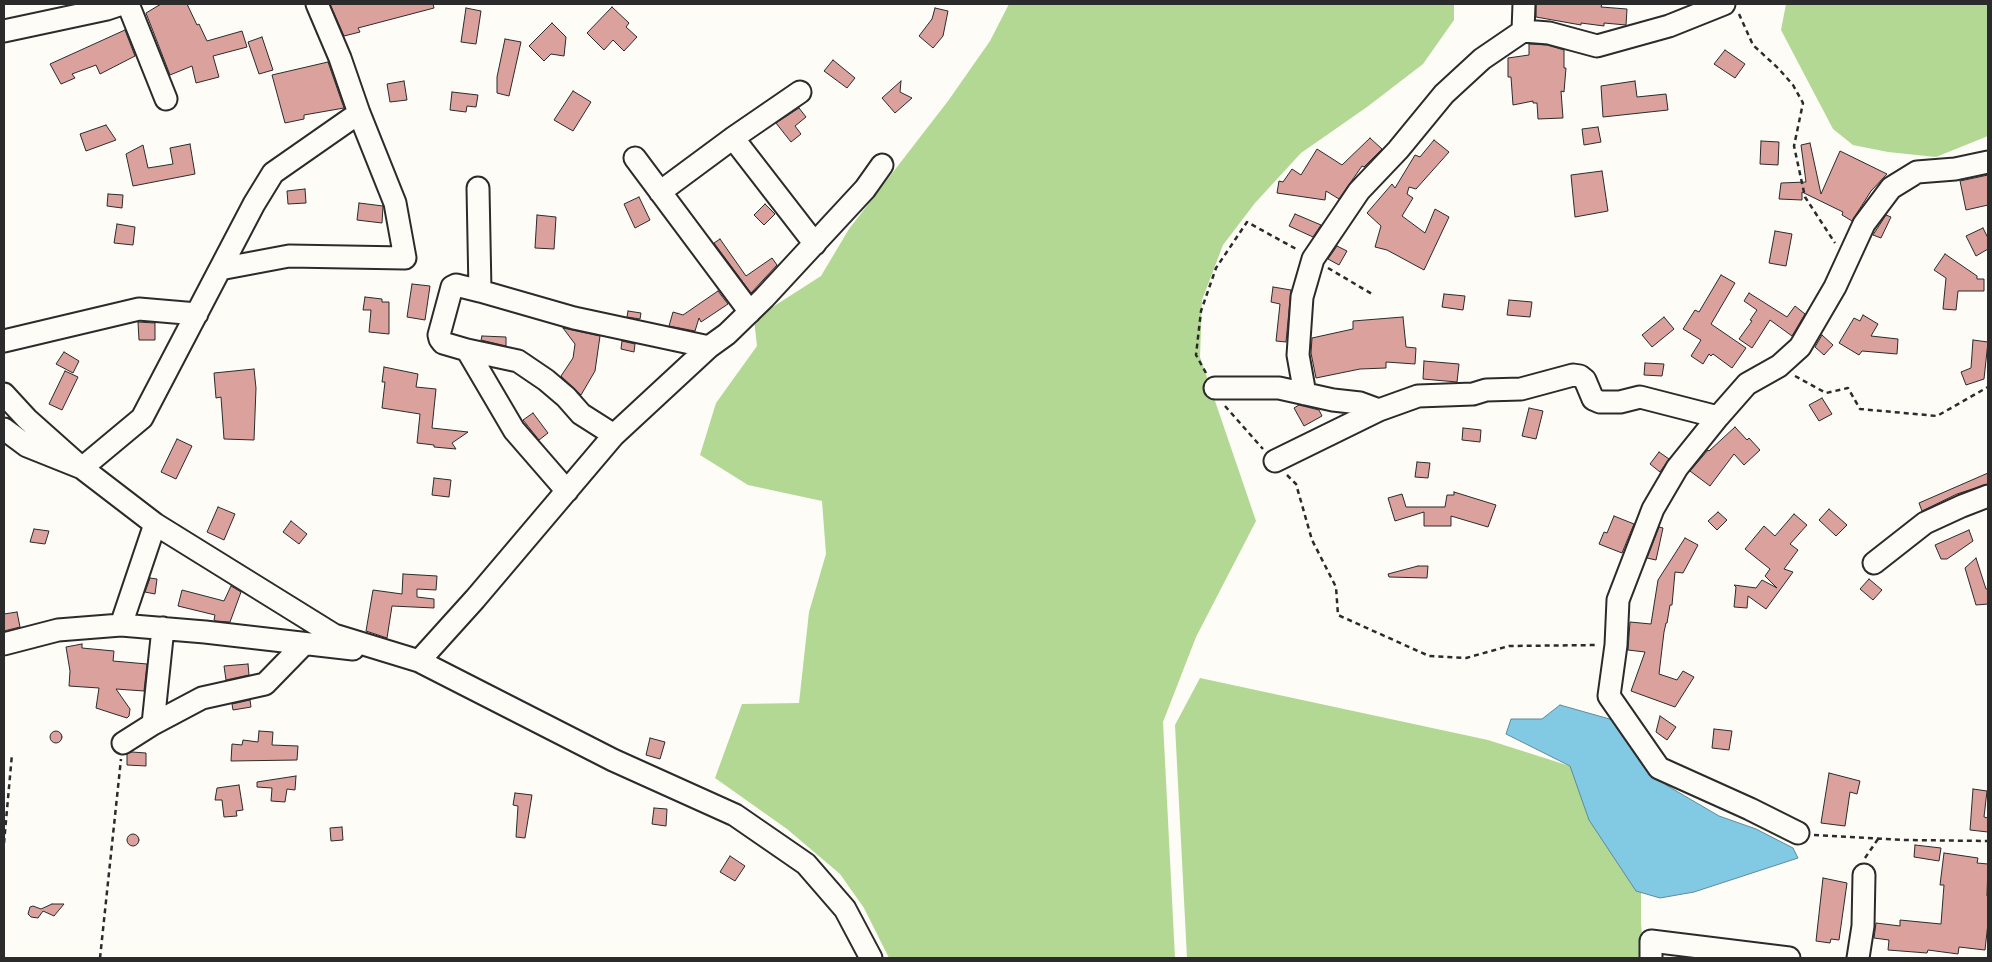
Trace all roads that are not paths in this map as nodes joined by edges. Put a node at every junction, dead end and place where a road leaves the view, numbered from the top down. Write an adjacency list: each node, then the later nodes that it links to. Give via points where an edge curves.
1 (122, 4): 6 (street)
2 (128, 4): 9 (street)
3 (317, 4): 10 (street)
4 (1524, 4): 7 (street)
5 (1731, 8): 7 (street, via 1597,46 1549,32)
6 (4, 31)
7 (1523, 31): 27 (street, via 1482,59 1444,94 1398,150 1359,190 1313,259 1302,297 1298,355)
8 (800, 92): 11 (street)
9 (166, 99)
10 (359, 113): 18 (street, via 273,173); 18 (street, via 395,202 405,258 289,256)
11 (733, 138): 16 (street); 17 (street)
12 (635, 158): 16 (street)
13 (1988, 162): 29 (street, via 1917,172 1891,188 1864,224 1836,287 1800,347 1779,366 1747,384)
14 (882, 165): 17 (street, via 865,189)
15 (478, 188): 19 (street)
16 (660, 192): 20 (street)
17 (815, 244): 20 (street)
18 (220, 269): 21 (street)
19 (480, 291): 23 (street, via 574,318); 24 (street, via 456,285 452,287 439,335 443,343)
20 (750, 312): 23 (street)
21 (197, 314): 22 (street, via 139,309); 33 (street, via 142,418)
22 (4, 341)
23 (709, 347): 31 (street)
24 (467, 350): 31 (street, via 518,361 546,380 581,414); 34 (street, via 514,430)
25 (1215, 388): 27 (street, via 1279,388)
26 (4, 394): 33 (street)
27 (1305, 394): 28 (street, via 1360,403)
28 (1379, 410): 29 (street, via 1418,396 1521,389 1573,375 1585,380 1593,399 1600,402 1640,397); 32 (street)
29 (1718, 417): 46 (street, via 1677,468 1653,509 1637,547 1618,600 1609,696 1659,768)
30 (4, 429): 33 (street, via 26,446)
31 (614, 435): 34 (street)
32 (1275, 461)
33 (82, 468): 36 (street)
34 (567, 491): 43 (street)
35 (1988, 496): 37 (street, via 1925,523)
36 (155, 524): 38 (street); 42 (street, via 334,635)
37 (1874, 563)
38 (121, 625): 39 (street); 40 (street, via 58,630)
39 (163, 628): 41 (street); 44 (street)
40 (4, 644)
41 (304, 644): 42 (street); 44 (street, via 265,684 202,698)
42 (398, 654): 43 (street)
43 (419, 661): 48 (street, via 613,760 735,815 806,864 845,910)
44 (152, 724): 45 (street)
45 (123, 743)
46 (1798, 833)
47 (1864, 875): 51 (street, via 1863,926)
48 (871, 958)
49 (1651, 958): 50 (street, via 1651,941)
50 (1790, 958)
51 (1858, 958)

